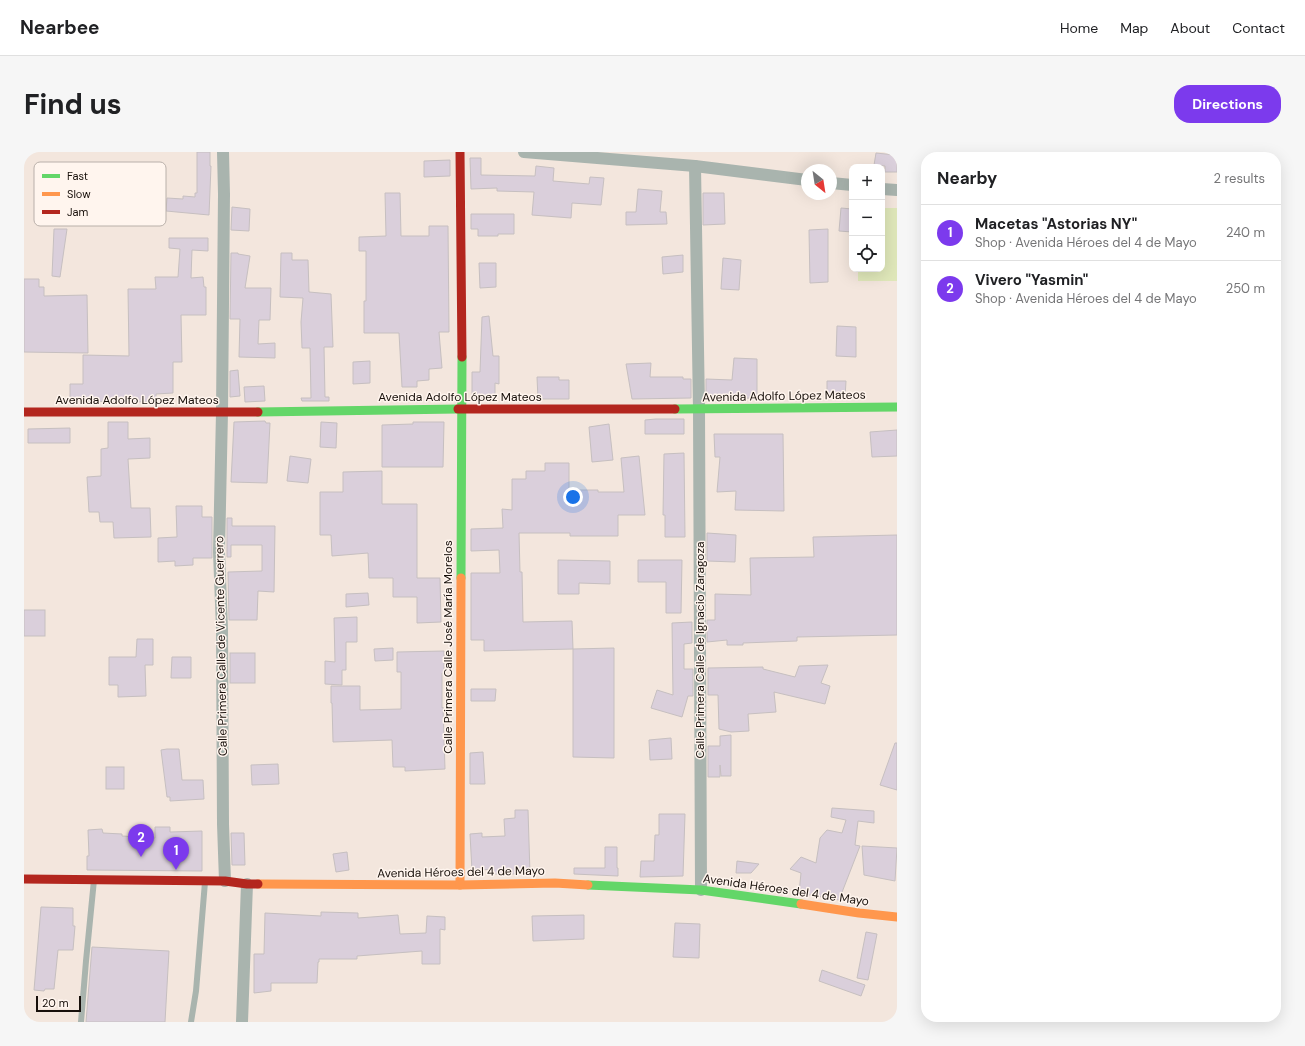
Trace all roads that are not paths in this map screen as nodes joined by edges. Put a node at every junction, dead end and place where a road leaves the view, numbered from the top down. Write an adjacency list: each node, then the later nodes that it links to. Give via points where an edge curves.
1 (223, 152): 14 (street, Calle Primera Calle de Vicente Guerrero)
2 (460, 152): 11 (street, Calle Primera Calle José María Morelos)
3 (524, 152): 4 (street)
4 (696, 166): 5 (street); 12 (street, Calle Primera Calle de Ignacio Zaragoza)
5 (801, 179)
6 (837, 184): 7 (street)
7 (849, 185)
8 (885, 189): 9 (street)
9 (897, 190)
10 (897, 407): 12 (street, Avenida Adolfo López Mateos)
11 (461, 409): 12 (street, Avenida Adolfo López Mateos); 14 (street, Avenida Adolfo López Mateos); 20 (street, Calle Primera Calle José María Morelos)
12 (699, 409): 21 (street, Calle Primera Calle de Ignacio Zaragoza)
13 (24, 412): 14 (street, Avenida Adolfo López Mateos)
14 (222, 412): 17 (street, Calle Primera Calle de Vicente Guerrero, via 219,552)
15 (24, 879): 16 (street, Avenida Héroes del 4 de Mayo)
16 (95, 879): 18 (street, Avenida Héroes del 4 de Mayo); 23 (lane)
17 (225, 881): 18 (street, Avenida Héroes del 4 de Mayo); 19 (street, Avenida Héroes del 4 de Mayo)
18 (205, 882): 24 (lane)
19 (247, 884): 20 (street, Avenida Héroes del 4 de Mayo); 25 (street)
20 (460, 885): 21 (street, Avenida Héroes del 4 de Mayo, via 555,883)
21 (702, 890): 22 (street, Avenida Héroes del 4 de Mayo)
22 (897, 917)
23 (81, 1022)
24 (191, 1022)
25 (242, 1022)

